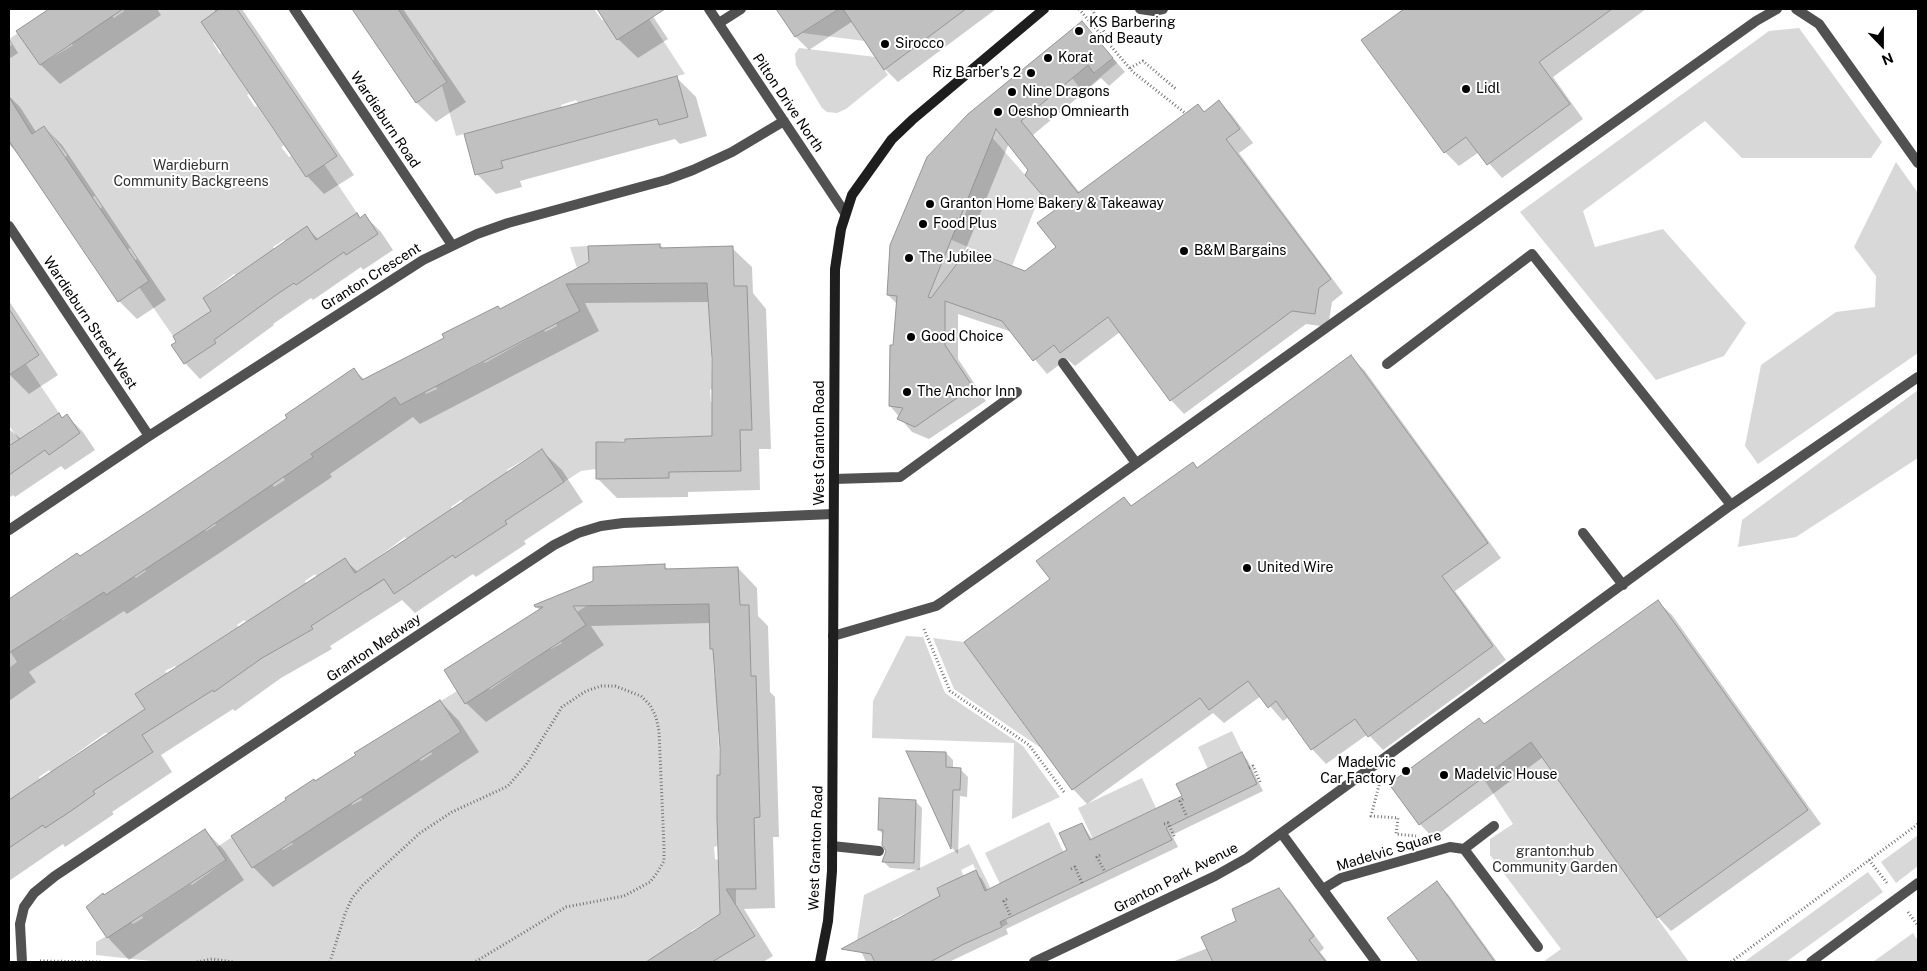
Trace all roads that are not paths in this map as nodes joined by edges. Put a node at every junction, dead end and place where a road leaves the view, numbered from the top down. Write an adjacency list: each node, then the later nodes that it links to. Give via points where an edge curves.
1 (294, 9): 14 (street, Wardieburn Road)
2 (709, 9): 9 (street, Pilton Drive North)
3 (741, 9): 9 (street)
4 (1044, 9): 12 (street, West Granton Road, via 892,139 852,195)
5 (1140, 9): 6 (street)
6 (1163, 9)
7 (1777, 9): 20 (street, via 1748,26)
8 (1796, 9): 11 (street, via 1819,24)
9 (719, 24): 10 (street, Pilton Drive North)
10 (784, 121): 12 (street, Pilton Drive North); 14 (street, Granton Crescent, via 732,152 684,173 508,223)
11 (1918, 163)
12 (845, 213): 21 (street, West Granton Road, via 835,269)
13 (9, 226): 19 (street, Wardieburn Street West)
14 (452, 246): 19 (street, Granton Crescent, via 404,271)
15 (1063, 363): 20 (street)
16 (1387, 364): 22 (street, via 1532,254)
17 (1918, 377): 22 (street, Granton Park Avenue)
18 (1017, 392): 21 (street, via 900,477)
19 (149, 436): 24 (street, Granton Crescent)
20 (1136, 464): 27 (street, via 942,602)
21 (834, 479): 23 (street, West Granton Road)
22 (1731, 505): 26 (street, Granton Park Avenue)
23 (833, 514): 27 (street, West Granton Road); 36 (street, Granton Medway, via 623,523 585,531 554,545 55,876 34,893 24,907 20,924)
24 (9, 530)
25 (1583, 533): 26 (street)
26 (1623, 585): 29 (street, Granton Park Avenue)
27 (832, 636): 30 (street, West Granton Road)
28 (1494, 826): 31 (street)
29 (1282, 834): 34 (street); 38 (street, Granton Park Avenue, via 1215,876)
30 (832, 846): 32 (street); 37 (street, West Granton Road, via 828,921)
31 (1464, 849): 34 (street, Madelvic Square, via 1450,847 1340,878); 35 (street)
32 (878, 851)
33 (1918, 883): 40 (street)
34 (1323, 890): 39 (street)
35 (1538, 947)
36 (22, 962)
37 (820, 962)
38 (1034, 962)
39 (1376, 962)
40 (1811, 962)

